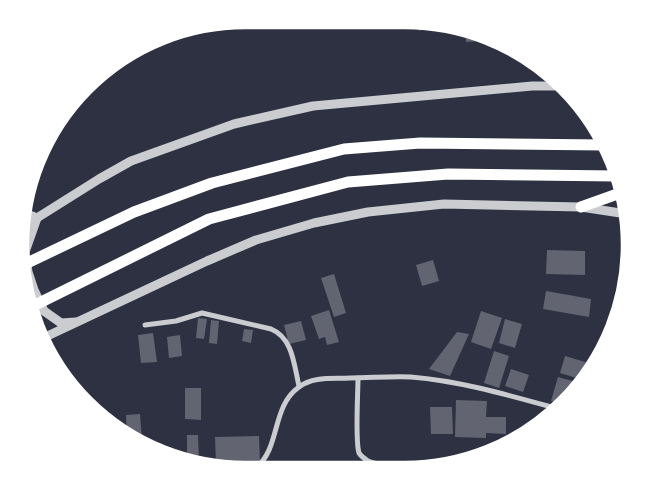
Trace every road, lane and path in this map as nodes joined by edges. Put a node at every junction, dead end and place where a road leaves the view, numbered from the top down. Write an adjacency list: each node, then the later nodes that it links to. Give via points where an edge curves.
1 (554, 86): 8 (street, via 313,106 234,124 132,162)
2 (598, 145): 11 (highway, via 420,143 344,149 212,183 134,212)
3 (611, 176): 13 (highway, via 448,174 348,182 209,219)
4 (616, 195): 5 (highway)
5 (581, 207): 6 (street); 14 (street, via 444,204 368,212 314,223 256,240)
6 (620, 213)
7 (29, 215): 8 (street)
8 (37, 218): 9 (street); 10 (street)
9 (28, 223)
10 (28, 244)
11 (28, 262)
12 (30, 279): 14 (street, via 44,311 61,323)
13 (36, 305)
14 (80, 322): 16 (street)
15 (145, 325): 18 (street, via 202,313 279,332 287,342)
16 (48, 336)
17 (358, 378): 18 (street, via 315,379); 19 (street, via 409,377 445,382); 21 (street, via 359,452)
18 (300, 386): 20 (street, via 287,398 279,413 267,457)
19 (550, 407)
20 (262, 462)
21 (369, 462)

